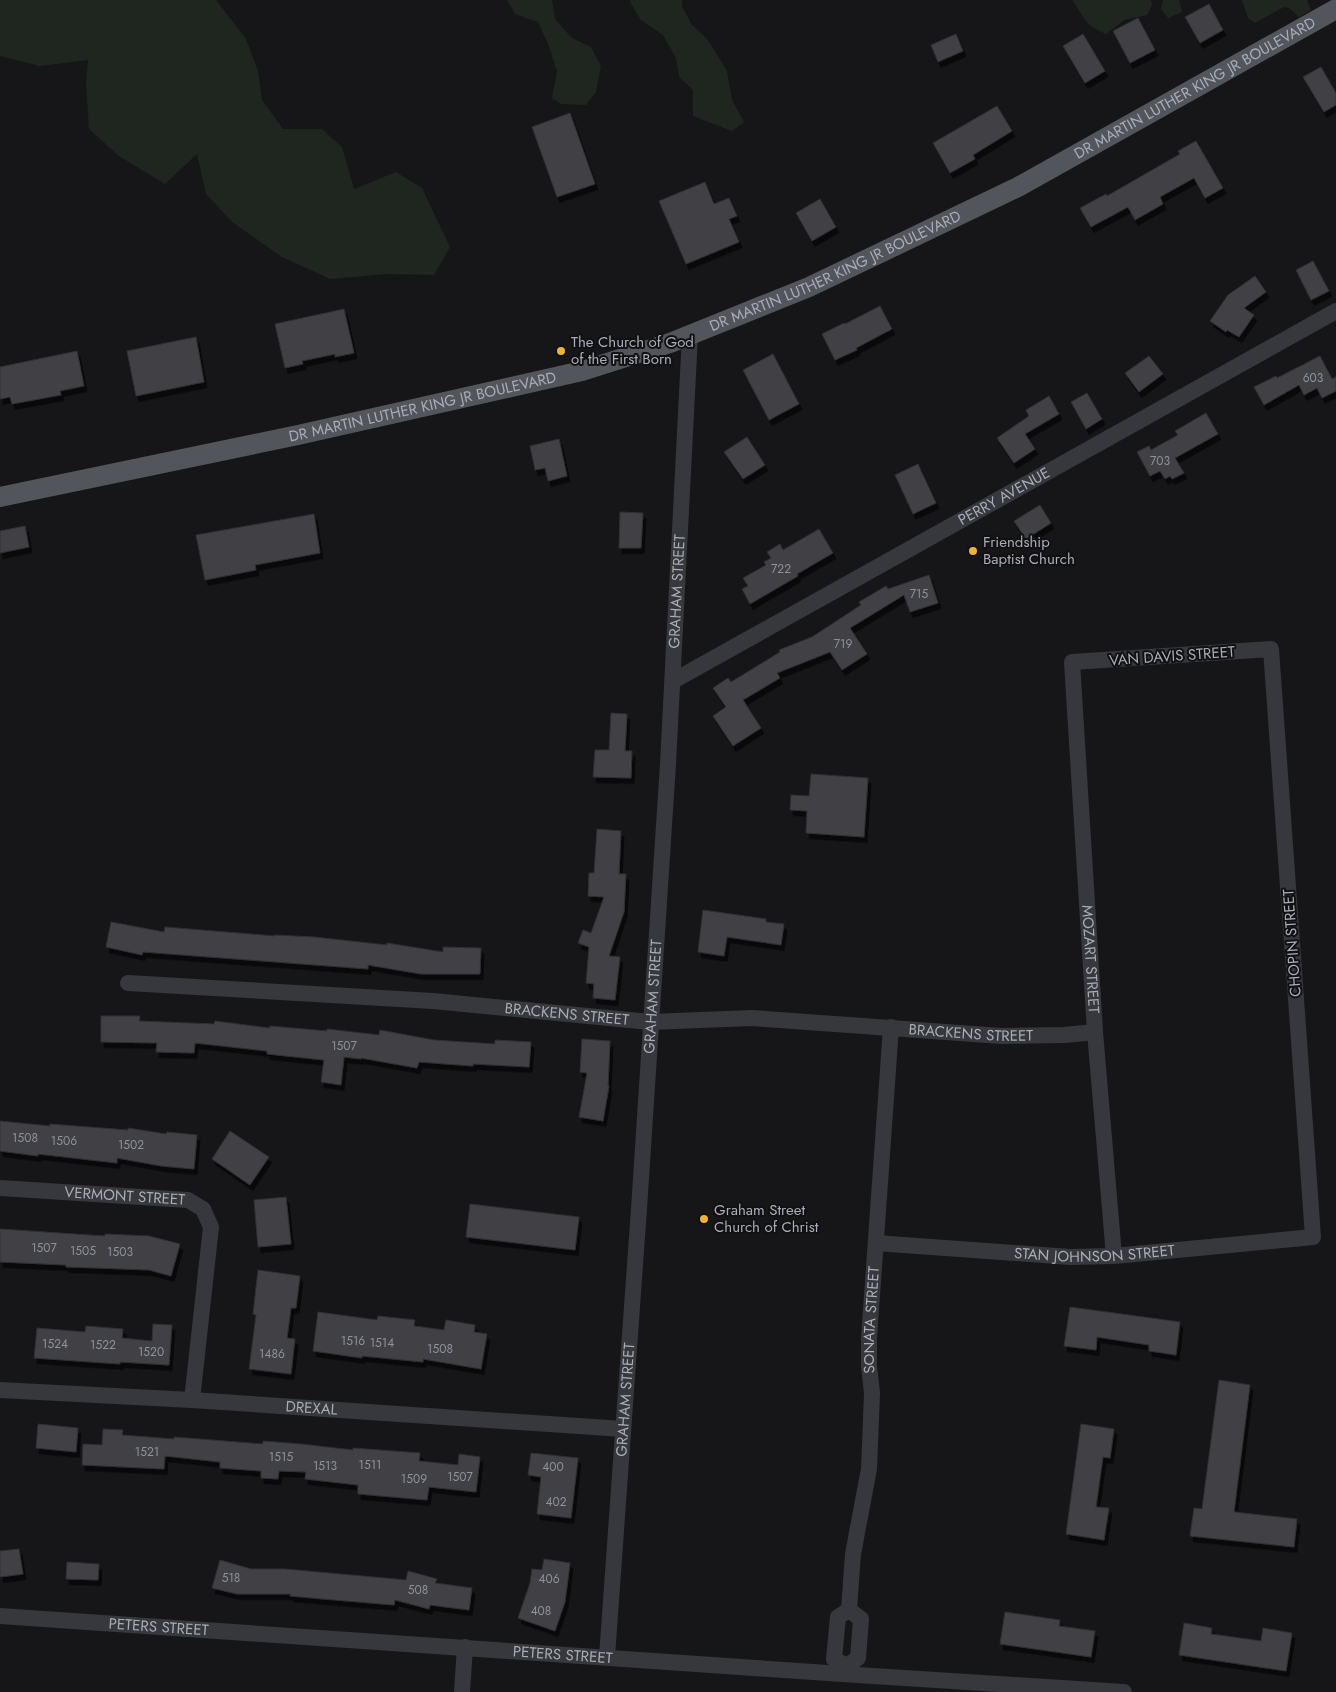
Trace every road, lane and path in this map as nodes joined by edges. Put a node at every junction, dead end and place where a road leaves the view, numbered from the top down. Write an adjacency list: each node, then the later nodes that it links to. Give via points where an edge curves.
1 (1336, 9): 3 (main road, DR MARTIN LUTHER KING JR BOULEVARD, via 1018,186 809,287)
2 (1336, 312): 7 (street, PERRY AVENUE)
3 (690, 335): 4 (main road, DR MARTIN LUTHER KING JR BOULEVARD, via 582,371 298,435); 7 (street, GRAHAM STREET)
4 (0, 496)
5 (1271, 649): 6 (street, VAN DAVIS STREET); 13 (street, CHOPIN STREET)
6 (1072, 662): 11 (street, MOZART STREET)
7 (673, 681): 9 (street, GRAHAM STREET)
8 (128, 983): 9 (street, BRACKENS STREET, via 433,1001)
9 (650, 1022): 10 (street, BRACKENS STREET, via 752,1018); 18 (street, GRAHAM STREET)
10 (891, 1027): 11 (street, BRACKENS STREET, via 1013,1036); 14 (street, SONATA STREET)
11 (1095, 1032): 15 (street, MOZART STREET)
12 (0, 1188): 17 (street, VERMONT STREET, via 188,1200 203,1209 211,1227)
13 (1313, 1237): 15 (street, STAN JOHNSON STREET)
14 (876, 1243): 15 (street, STAN JOHNSON STREET, via 1070,1257); 19 (street, SONATA STREET, via 869,1338 872,1393 869,1469 853,1554)
15 (1114, 1256)
16 (0, 1390): 17 (street, DREXAL)
17 (192, 1400): 18 (street, DREXAL)
18 (624, 1429): 22 (street, GRAHAM STREET)
19 (849, 1610): 23 (street, via 861,1619 858,1658); 23 (street, SONATA STREET, via 838,1617 834,1659)
20 (0, 1616): 21 (street, PETERS STREET)
21 (465, 1647): 22 (street, PETERS STREET); 24 (street)
22 (607, 1657): 23 (street, PETERS STREET)
23 (846, 1670): 25 (street, PETERS STREET)
24 (462, 1692)
25 (1124, 1692)

